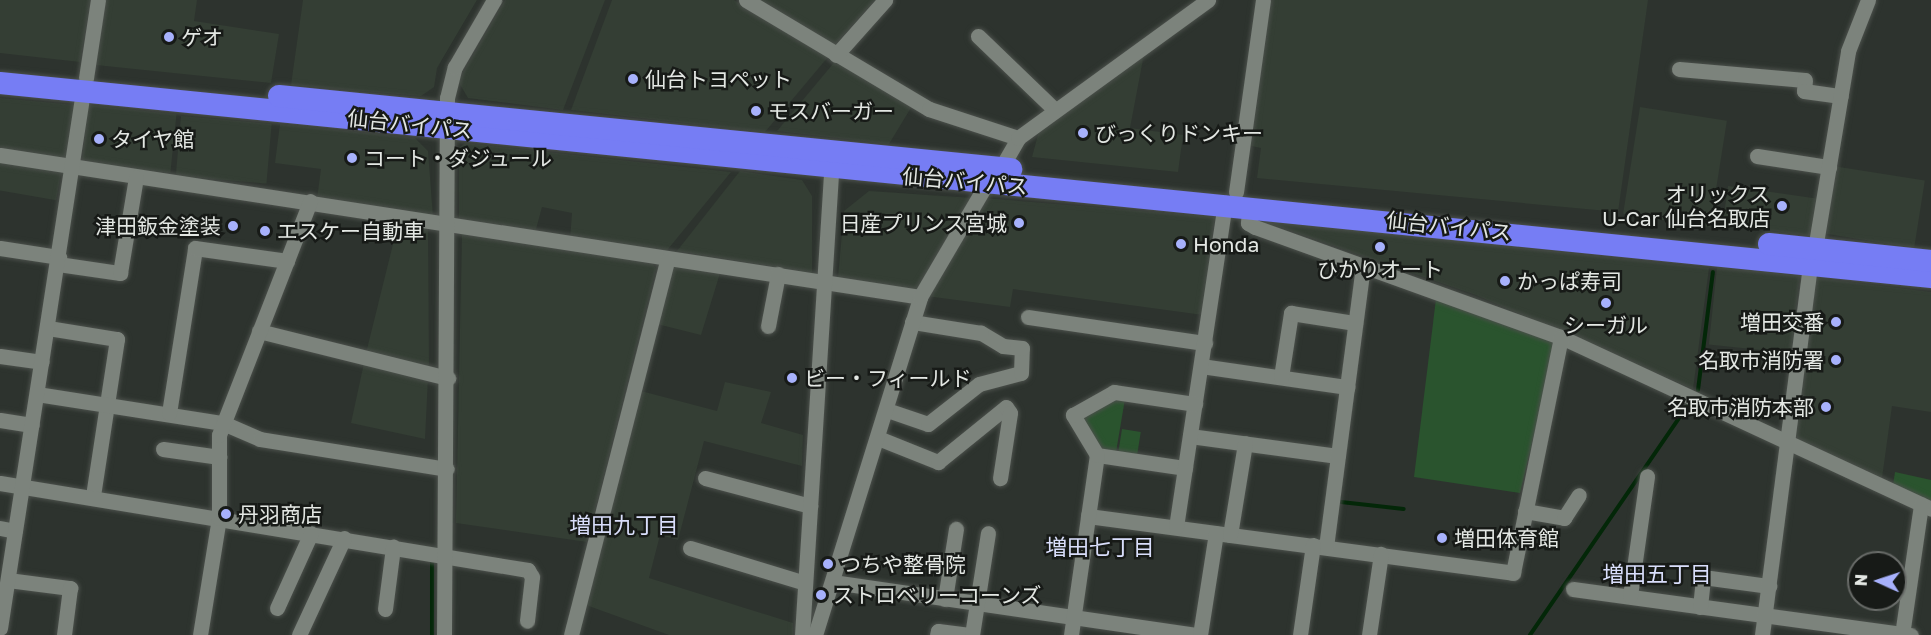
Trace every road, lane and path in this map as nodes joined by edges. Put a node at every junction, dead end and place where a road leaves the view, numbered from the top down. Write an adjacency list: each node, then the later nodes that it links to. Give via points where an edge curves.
1 (98, 0): 13 (street)
2 (494, 0): 16 (street, via 454,67)
3 (746, 0): 9 (street)
4 (885, 0): 9 (street)
5 (1208, 0): 15 (street)
6 (1263, 0): 25 (street)
7 (1868, 0): 14 (street, via 1848,51)
8 (978, 36): 15 (street)
9 (836, 55): 17 (street, via 929,109)
10 (1679, 69): 14 (street, via 1805,80 1804,91)
11 (0, 70): 13 (highway, 仙台バイパス)
12 (0, 83): 13 (highway, 仙台バイパス)
13 (85, 85): 16 (highway, 仙台バイパス); 21 (street)
14 (1841, 96): 22 (street)
15 (1055, 111): 17 (street)
16 (446, 120): 20 (highway, 仙台バイパス); 27 (street)
17 (1018, 138): 23 (street)
18 (0, 155): 21 (street)
19 (1757, 156): 22 (street)
20 (832, 161): 23 (highway, 仙台バイパス); 37 (street)
21 (72, 167): 24 (street); 30 (street)
22 (1829, 167): 29 (street)
23 (994, 176): 25 (highway, 仙台バイパス); 38 (street)
24 (136, 177): 26 (street); 30 (street, via 120,273)
25 (1236, 200): 29 (highway, 仙台バイパス); 34 (street, via 1248,223); 46 (street)
26 (310, 201): 27 (street); 31 (street)
27 (446, 224): 32 (street); 51 (street)
28 (0, 248): 30 (street)
29 (1813, 257): 33 (highway, 仙台バイパス); 36 (highway, 仙台バイパス); 64 (street)
30 (58, 260): 43 (street)
31 (287, 261): 44 (street); 57 (street, via 195,248)
32 (667, 261): 35 (street); 115 (street)
33 (1931, 261)
34 (1363, 267): 41 (street); 45 (street)
35 (778, 274): 37 (street); 42 (street)
36 (1931, 277)
37 (824, 281): 38 (street); 78 (street)
38 (920, 297): 40 (street)
39 (1028, 317): 46 (street)
40 (912, 322): 56 (street); 56 (street, via 981,333 1003,346 1022,348 1021,373 979,384 928,424)
41 (1355, 323): 50 (street, via 1291,313); 52 (street)
42 (768, 326)
43 (48, 328): 48 (street); 54 (street, via 117,339)
44 (259, 331): 51 (street); 59 (street)
45 (1561, 337): 64 (street); 80 (street)
46 (1205, 343): 49 (street)
47 (0, 356): 48 (street)
48 (42, 362): 53 (street)
49 (1201, 366): 50 (street); 55 (street)
50 (1281, 377): 52 (street)
51 (448, 378): 70 (street)
52 (1347, 387): 67 (street)
53 (37, 394): 54 (street); 60 (street)
54 (107, 404): 57 (street); 77 (street)
55 (1195, 404): 61 (street); 66 (street, via 1114,392 1073,415)
56 (887, 410): 62 (street)
57 (169, 413): 59 (street)
58 (0, 420): 60 (street)
59 (223, 423): 68 (street); 70 (street, via 260,439)
60 (32, 425): 75 (street)
61 (1190, 436): 63 (street); 69 (street)
62 (878, 438): 73 (street, via 938,462 1006,407 1010,413); 97 (street)
63 (1245, 443): 67 (street); 88 (street)
64 (1790, 443): 79 (street); 99 (street)
65 (163, 449): 68 (street)
66 (1097, 455): 69 (street); 81 (street)
67 (1338, 456): 90 (street)
68 (219, 457): 82 (street)
69 (1185, 468): 83 (street)
70 (447, 469): 94 (street)
71 (1647, 476): 101 (street)
72 (705, 478): 78 (street)
73 (1000, 478)
74 (0, 483): 75 (street)
75 (22, 486): 77 (street); 85 (street)
76 (1579, 495): 80 (street, via 1564,518)
77 (93, 496): 82 (street)
78 (810, 506): 98 (street)
79 (1926, 506): 125 (street)
80 (1526, 511): 93 (street, via 1513,573)
81 (1088, 516): 83 (street); 107 (street)
82 (219, 518): 86 (street); 112 (street)
83 (1176, 527): 88 (street)
84 (956, 529): 102 (street)
85 (8, 530): 95 (street)
86 (311, 533): 89 (street); 105 (street)
87 (988, 533): 103 (street)
88 (1223, 534): 90 (street); 121 (street)
89 (344, 538): 91 (street); 113 (street)
90 (1319, 546): 93 (street); 122 (street)
91 (393, 547): 94 (street); 106 (street)
92 (690, 549): 98 (street)
93 (1381, 554): 123 (street)
94 (446, 557): 109 (street, via 528,570 532,577); 114 (street)
95 (5, 558): 96 (street)
96 (8, 580): 110 (street); 111 (street, via 70,588)
97 (833, 582): 102 (street); 117 (street)
98 (805, 583): 116 (street)
99 (1769, 586): 104 (street, via 1703,578); 108 (street)
100 (1573, 589): 101 (street)
101 (1630, 596): 104 (street)
102 (945, 599): 103 (street)
103 (977, 603): 107 (street); 119 (street)
104 (1700, 607): 108 (street)
105 (276, 608)
106 (385, 609)
107 (1073, 615): 120 (street); 121 (street)
108 (1765, 616): 124 (street); 125 (street)
109 (527, 621)
110 (0, 628)
111 (64, 635)
112 (200, 635)
113 (299, 635)
114 (444, 635)
115 (571, 635)
116 (802, 635)
117 (815, 635)
118 (937, 635): 119 (street, via 938,631)
119 (971, 635)
120 (1071, 635)
121 (1199, 635)
122 (1300, 635)
123 (1369, 635)
124 (1762, 635)
125 (1905, 635)

